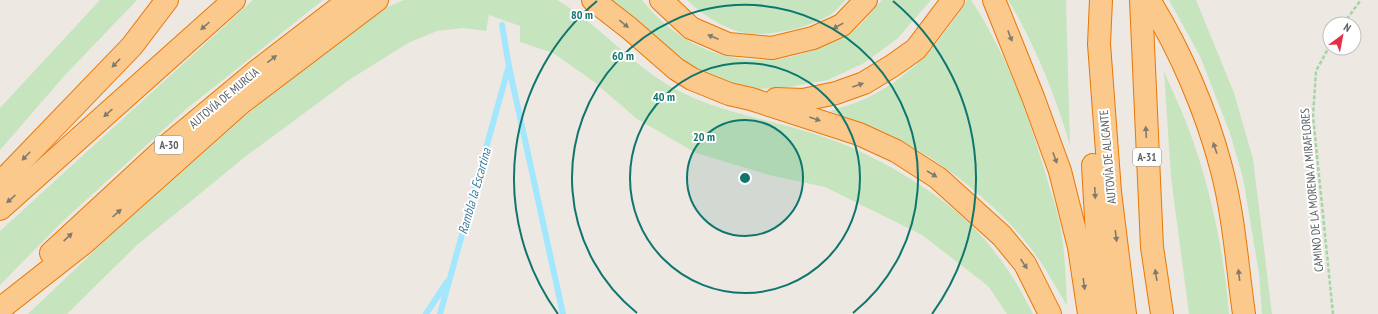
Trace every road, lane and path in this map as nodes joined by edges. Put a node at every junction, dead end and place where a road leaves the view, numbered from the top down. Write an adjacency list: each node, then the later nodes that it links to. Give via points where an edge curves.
1 (167, 0): 17 (highway)
2 (178, 0): 17 (highway)
3 (234, 0): 21 (highway, one-way to 21)
4 (349, 0): 22 (highway, AUTOVÍA DE MURCIA / A-30, one-way to 4, via 169,144 258,70)
5 (377, 0): 23 (highway, one-way to 5, via 84,243 241,103)
6 (593, 0): 19 (highway, one-way to 19, via 692,79 729,94)
7 (661, 0): 8 (highway, one-way to 7, via 842,25 813,38 772,48 728,44 691,28)
8 (866, 0)
9 (994, 0): 25 (highway, one-way to 25, via 1031,90 1060,171 1079,247)
10 (1101, 0): 16 (highway, AUTOVÍA DE ALICANTE)
11 (1141, 0): 28 (highway, A-31, one-way to 11, via 1152,247)
12 (1149, 0): 29 (highway, one-way to 12, via 1232,221 1221,167 1187,70 1166,27)
13 (1361, 0): 15 (path)
14 (952, 2): 19 (highway, one-way to 14, via 803,100 836,93 864,83 916,49)
15 (1349, 16)
16 (1099, 44): 26 (highway, one-way to 26, via 1089,76 1098,254); 27 (highway, AUTOVÍA DE ALICANTE, one-way to 27, via 1110,192)
17 (132, 46): 20 (highway, one-way to 20)
18 (1324, 56): 30 (path, CAMINO DE LA MORENA A MIRAFLORES, via 1316,71 1313,116)
19 (751, 99): 24 (highway, one-way to 24, via 859,134 896,151 938,178 1002,236 1025,264)
20 (0, 183)
21 (0, 209)
22 (0, 303)
23 (0, 309)
24 (1050, 314)
25 (1089, 314)
26 (1105, 314)
27 (1125, 314)
28 (1162, 314)
29 (1244, 314)
30 (1333, 314)

